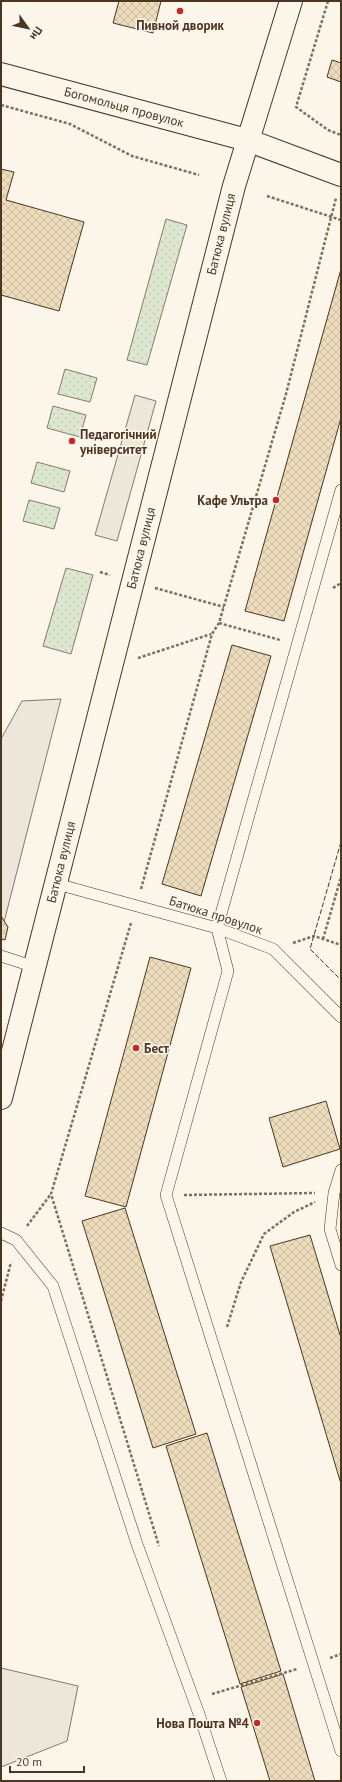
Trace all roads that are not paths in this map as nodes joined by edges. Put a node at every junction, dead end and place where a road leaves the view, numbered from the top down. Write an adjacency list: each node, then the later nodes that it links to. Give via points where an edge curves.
1 (291, 1): 3 (street, Батюка вулиця)
2 (1, 74): 3 (street, Богомольця провулок)
3 (247, 140): 4 (street, Богомольця провулок); 6 (street, Батюка вулиця)
4 (339, 185)
5 (341, 490): 7 (lane)
6 (56, 884): 7 (lane, Батюка провулок); 9 (street, Батюка вулиця)
7 (217, 928): 10 (lane, Батюка провулок, via 273,949); 15 (lane, via 228,971 166,1195)
8 (1, 956): 9 (lane)
9 (35, 967): 11 (street, Батюка вулиця)
10 (341, 1018)
11 (1, 1098)
12 (341, 1170): 14 (lane, via 334,1193 330,1229)
13 (1, 1233): 16 (lane, via 16,1240 53,1286 136,1544)
14 (341, 1265)
15 (341, 1751)
16 (221, 1781)

